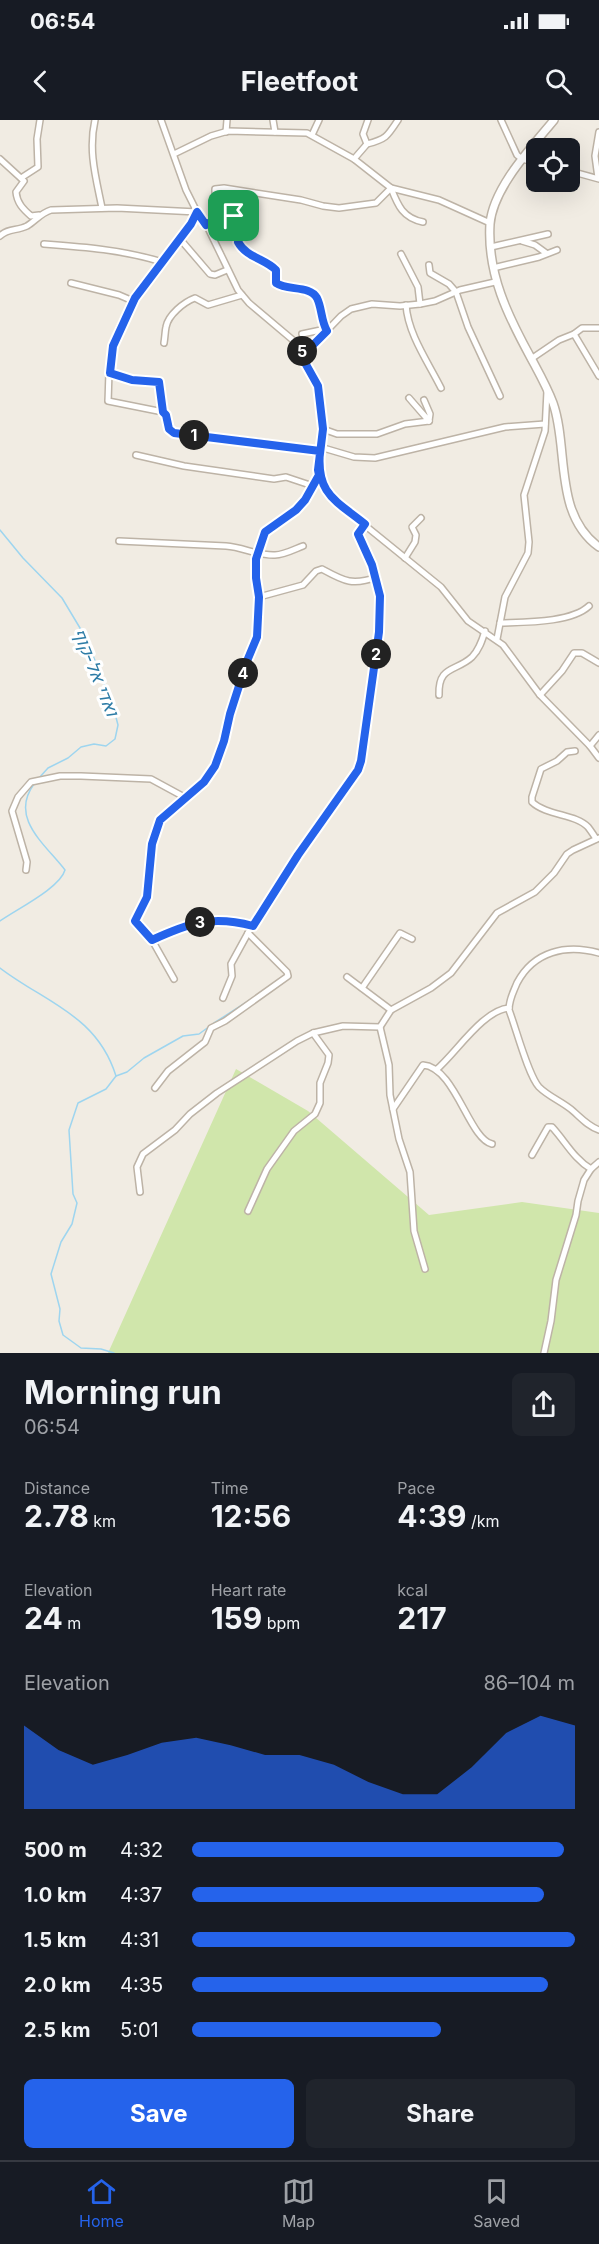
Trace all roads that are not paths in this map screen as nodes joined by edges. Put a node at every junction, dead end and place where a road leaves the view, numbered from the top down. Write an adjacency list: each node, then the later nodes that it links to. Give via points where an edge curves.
1 (40, 120): 22 (street, via 38,167)
2 (95, 120): 25 (street, via 91,155)
3 (161, 120): 16 (street)
4 (226, 120): 11 (street)
5 (273, 120): 12 (street)
6 (319, 120): 14 (street)
7 (368, 120): 15 (street, via 363,134)
8 (398, 120): 15 (street, via 386,137)
9 (501, 120): 19 (street)
10 (554, 120): 19 (street)
11 (226, 132): 12 (street); 16 (street)
12 (275, 132): 14 (street)
13 (599, 132): 23 (street, via 595,156)
14 (312, 135): 18 (street)
15 (367, 144): 18 (street)
16 (174, 154): 26 (street)
17 (0, 159): 22 (street)
18 (354, 159): 24 (street)
19 (522, 159): 20 (street); 30 (street, via 502,190)
20 (526, 160)
21 (580, 174): 23 (street)
22 (21, 178): 27 (street, via 24,181 16,192 17,200 31,216)
23 (599, 179)
24 (391, 188): 28 (street, via 376,203 339,208 215,189); 29 (street, via 404,214); 30 (street, via 439,200)
25 (102, 208): 26 (street); 27 (street, via 51,210)
26 (197, 212): 31 (street); 34 (street)
27 (40, 215): 33 (street, via 29,225)
28 (234, 216): 31 (street); 53 (street, via 243,230 240,246 276,270 276,283 313,293)
29 (423, 222)
30 (490, 223): 37 (street)
31 (206, 225): 44 (street)
32 (548, 234): 35 (street)
33 (0, 236)
34 (180, 238): 41 (street); 44 (street, via 210,274)
35 (522, 241): 37 (street); 39 (street)
36 (44, 244): 41 (street, via 93,247)
37 (491, 247): 43 (street)
38 (557, 250): 39 (street)
39 (546, 253): 43 (street)
40 (401, 254): 50 (street, via 418,287)
41 (162, 262): 49 (street)
42 (429, 264): 47 (street, via 430,273)
43 (493, 268): 45 (street)
44 (227, 270): 48 (street)
45 (495, 282): 47 (street); 58 (street)
46 (71, 283): 49 (street)
47 (456, 292): 50 (street); 63 (street)
48 (242, 295): 56 (street, via 208,305 195,298 190,300 171,317); 57 (street, via 286,332)
49 (133, 301): 59 (street, via 113,346)
50 (420, 304): 51 (street)
51 (406, 305): 53 (street, via 372,304 351,309); 62 (street, via 413,334)
52 (599, 328): 55 (street, via 582,328)
53 (326, 329): 54 (street); 57 (street, via 314,344)
54 (302, 334)
55 (574, 334): 58 (street); 60 (street)
56 (164, 343)
57 (299, 352): 69 (street, via 318,386)
58 (531, 359): 61 (street)
59 (110, 373): 66 (street, via 159,382); 66 (street, via 108,401)
60 (599, 376)
61 (547, 387): 68 (street); 78 (street, via 554,406 568,500 581,528)
62 (441, 388)
63 (500, 396)
64 (409, 398): 67 (street)
65 (424, 400): 67 (street)
66 (163, 412): 70 (street, via 169,429 177,434)
67 (429, 421): 69 (street, via 405,424 377,435 337,434)
68 (545, 424): 70 (street, via 505,427 375,458); 84 (street, via 524,495 528,553 505,597)
69 (323, 429): 70 (street)
70 (320, 449): 72 (street)
71 (136, 455): 73 (street, via 184,466 274,479 286,477)
72 (319, 475): 73 (street); 75 (street, via 330,496)
73 (313, 486): 79 (street, via 296,510 265,532)
74 (421, 518): 80 (street, via 412,527 415,542)
75 (365, 524): 80 (street); 81 (street, via 358,534)
76 (119, 541): 79 (street, via 242,547)
77 (303, 546): 79 (street, via 276,556)
78 (599, 547)
79 (258, 554): 82 (street)
80 (405, 558): 85 (street, via 441,587 468,621)
81 (376, 577): 82 (street, via 361,583 348,582 322,569 303,585); 97 (street, via 379,632 361,761 354,778)
82 (259, 597): 94 (street, via 257,637 215,766)
83 (589, 606): 84 (street, via 542,621)
84 (500, 623): 86 (street)
85 (485, 631): 86 (street); 88 (street, via 471,659 444,675)
86 (497, 639): 89 (street)
87 (599, 663): 89 (street, via 574,653)
88 (439, 695)
89 (540, 695): 91 (street)
90 (599, 735): 91 (street)
91 (590, 746): 93 (street)
92 (575, 751): 95 (street, via 542,769 532,802 587,826)
93 (599, 758)
94 (186, 798): 96 (street, via 151,779 60,776 31,782 12,811); 100 (street, via 160,820 152,844 147,897 135,921)
95 (598, 839): 107 (street, via 573,849 535,892 491,918 451,973)
96 (26, 870)
97 (253, 926): 98 (street); 100 (street, via 202,921)
98 (248, 933): 105 (street, via 231,964 232,976); 111 (street, via 288,976 211,1028 205,1042 168,1071)
99 (412, 939): 104 (street, via 400,933)
100 (152, 940): 103 (street)
101 (599, 953): 106 (street, via 568,948 536,960 524,970)
102 (347, 977): 104 (street)
103 (174, 980)
104 (362, 988): 107 (street)
105 (224, 998)
106 (509, 1008): 110 (street, via 490,1015); 113 (street, via 538,1086)
107 (391, 1010): 108 (street)
108 (380, 1027): 109 (street, via 343,1026); 112 (street)
109 (313, 1033): 118 (street, via 217,1093 143,1154 137,1167); 119 (street, via 329,1055 320,1083 320,1103 267,1169)
110 (436, 1070): 112 (street, via 423,1065); 114 (street, via 461,1101 481,1138)
111 (155, 1088)
112 (393, 1109): 120 (street, via 410,1172 414,1231)
113 (599, 1130)
114 (492, 1144)
115 (532, 1155): 117 (street, via 548,1127 552,1127)
116 (599, 1162): 117 (street)
117 (591, 1169): 121 (street, via 584,1180 556,1280)
118 (140, 1191)
119 (248, 1211)
120 (425, 1269)
121 (544, 1353)

